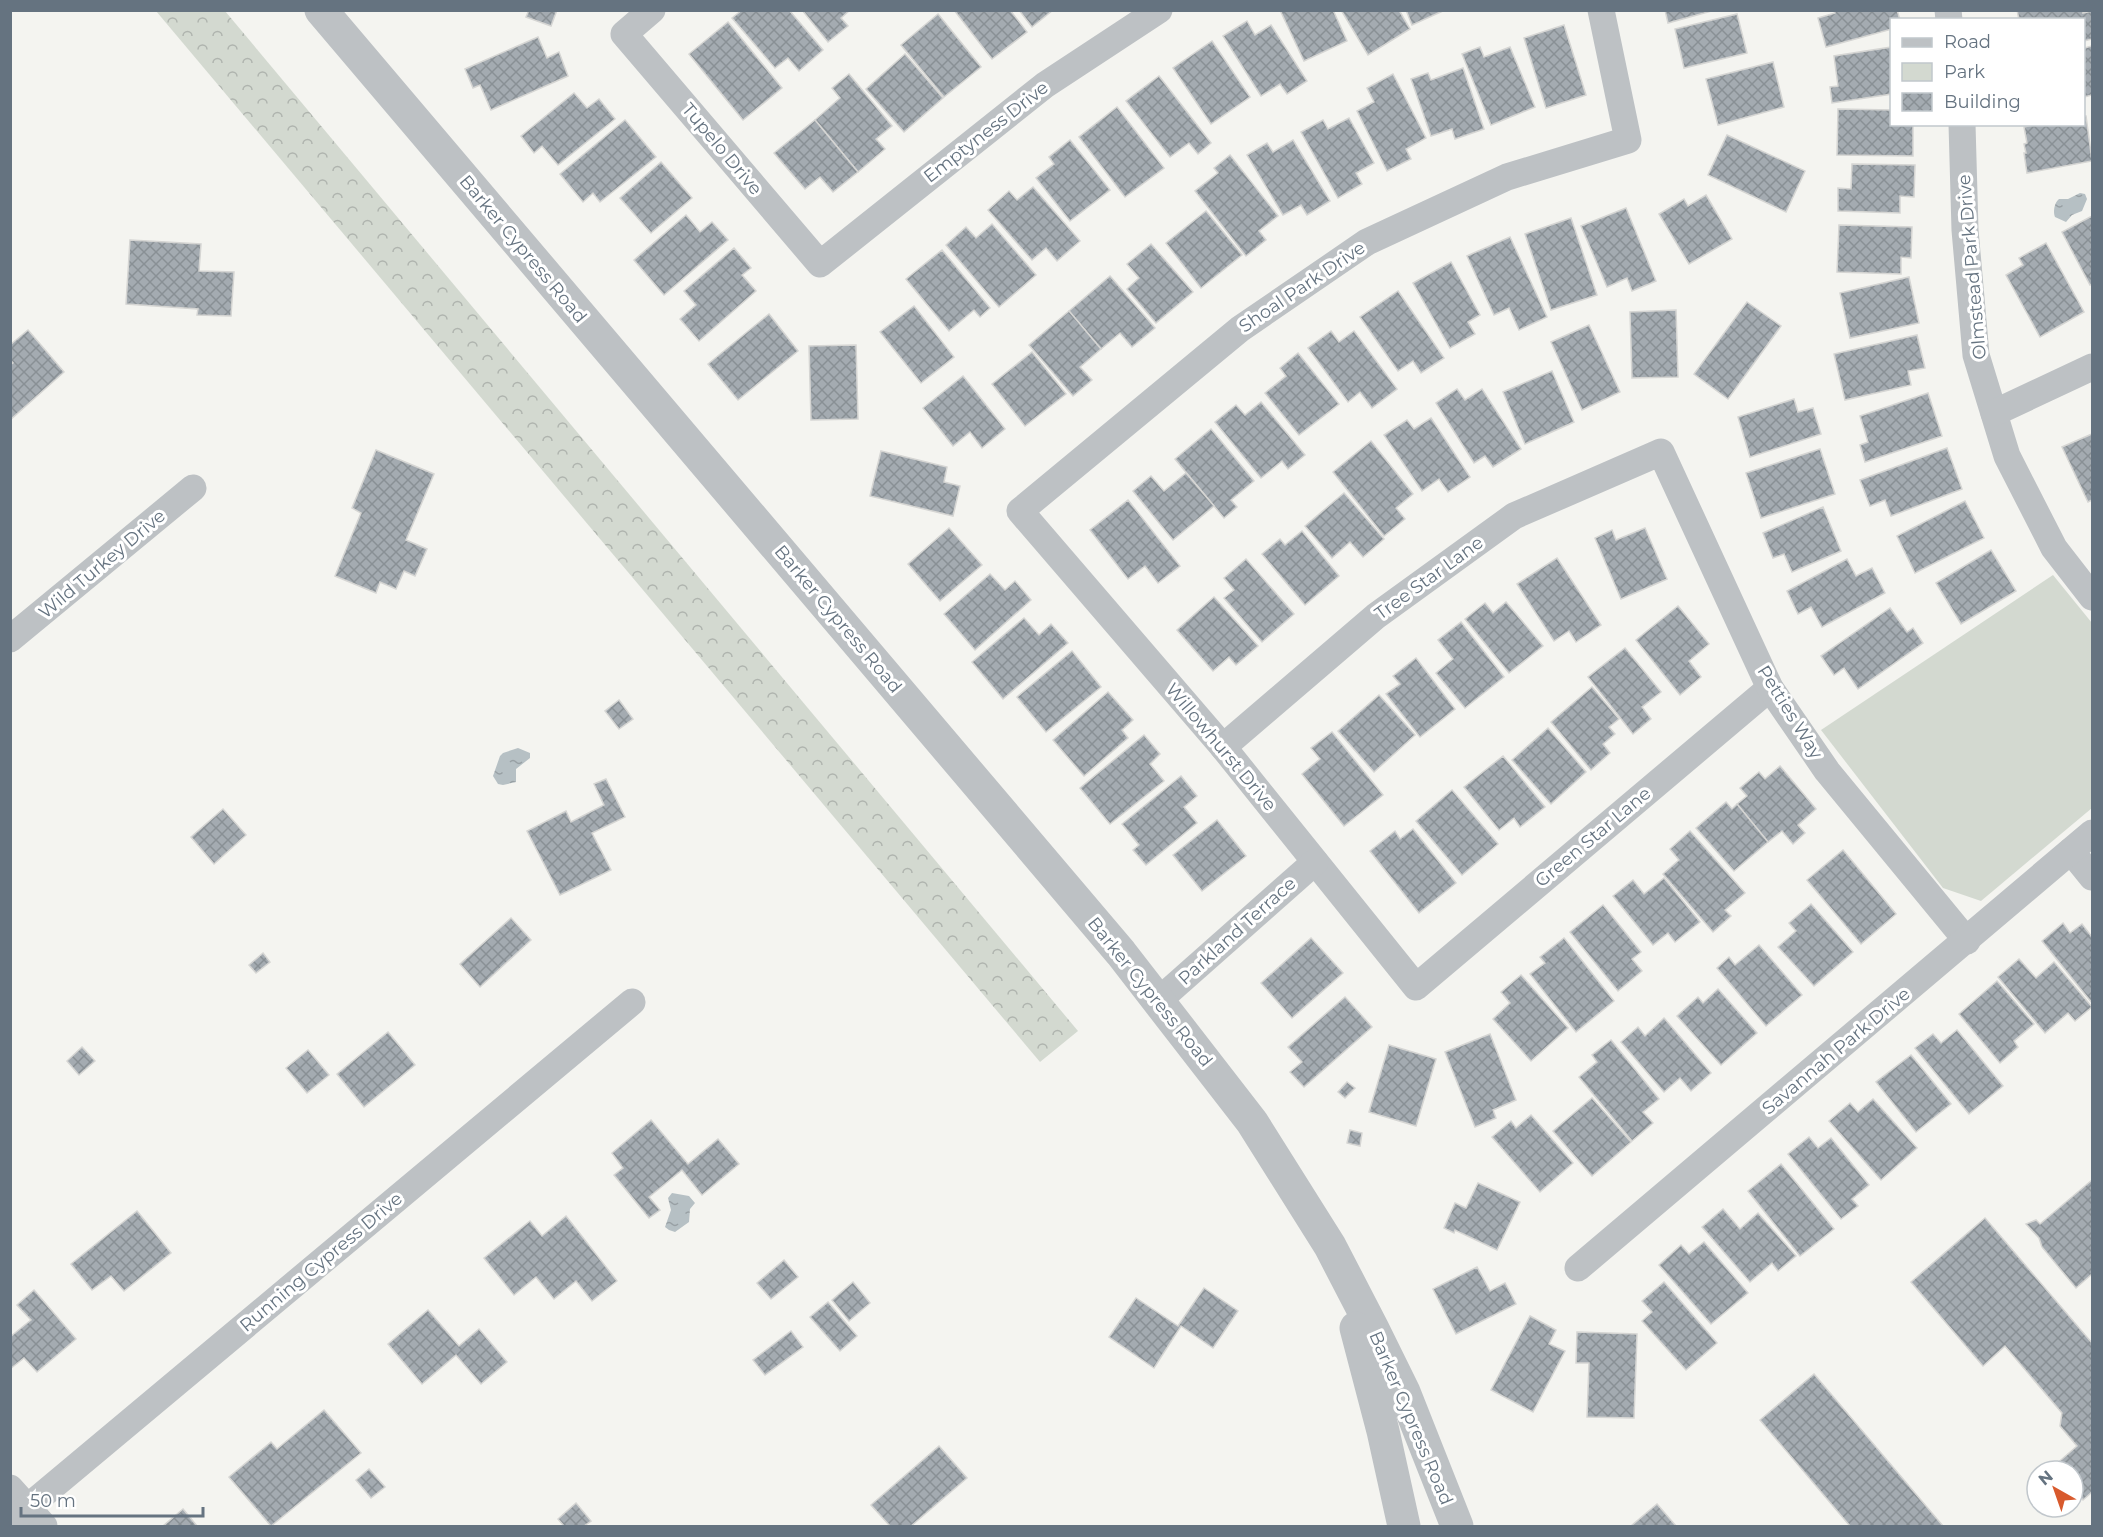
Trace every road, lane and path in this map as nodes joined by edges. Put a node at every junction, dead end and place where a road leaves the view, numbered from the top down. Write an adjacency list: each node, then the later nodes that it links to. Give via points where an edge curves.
1 (321, 10): 22 (street, Barker Cypress Road)
2 (652, 10): 6 (street, Tupelo Drive, via 624,34)
3 (1159, 10): 6 (street, Emptyness Drive, via 1045,85)
4 (1601, 10): 11 (street, Shoal Park Drive, via 1628,140 1507,177 1367,242 1240,329)
5 (1962, 126): 8 (street, Olmstead Park Drive, via 1965,230 1976,355)
6 (820, 264)
7 (2092, 368): 8 (street)
8 (1994, 412): 12 (street, Olmstead Park Drive, via 2007,456 2054,548)
9 (1661, 452): 14 (street, Petties Way); 15 (street, Tree Star Lane, via 1514,516 1377,616)
10 (193, 488): 13 (street, Wild Turkey Drive)
11 (1020, 511): 15 (street, Willowhurst Drive)
12 (2092, 597)
13 (10, 639)
14 (1770, 688): 20 (street, Petties Way, via 1827,771); 21 (street, Green Star Lane)
15 (1223, 747): 18 (street, Willowhurst Drive)
16 (2092, 833): 17 (street, Savannah Park Drive)
17 (2071, 851): 19 (street); 20 (street, Savannah Park Drive)
18 (1315, 862): 21 (street, Willowhurst Drive); 22 (street, Parkland Terrace)
19 (2092, 877)
20 (1967, 941): 25 (street, Savannah Park Drive)
21 (1416, 987)
22 (1158, 1001): 24 (street, Barker Cypress Road, via 1252,1122)
23 (632, 1002): 26 (street, Running Cypress Drive)
24 (1330, 1246): 27 (street, Barker Cypress Road, via 1363,1351); 28 (street, Barker Cypress Road, via 1404,1392)
25 (1578, 1268)
26 (23, 1511)
27 (1404, 1527)
28 (1457, 1527)

